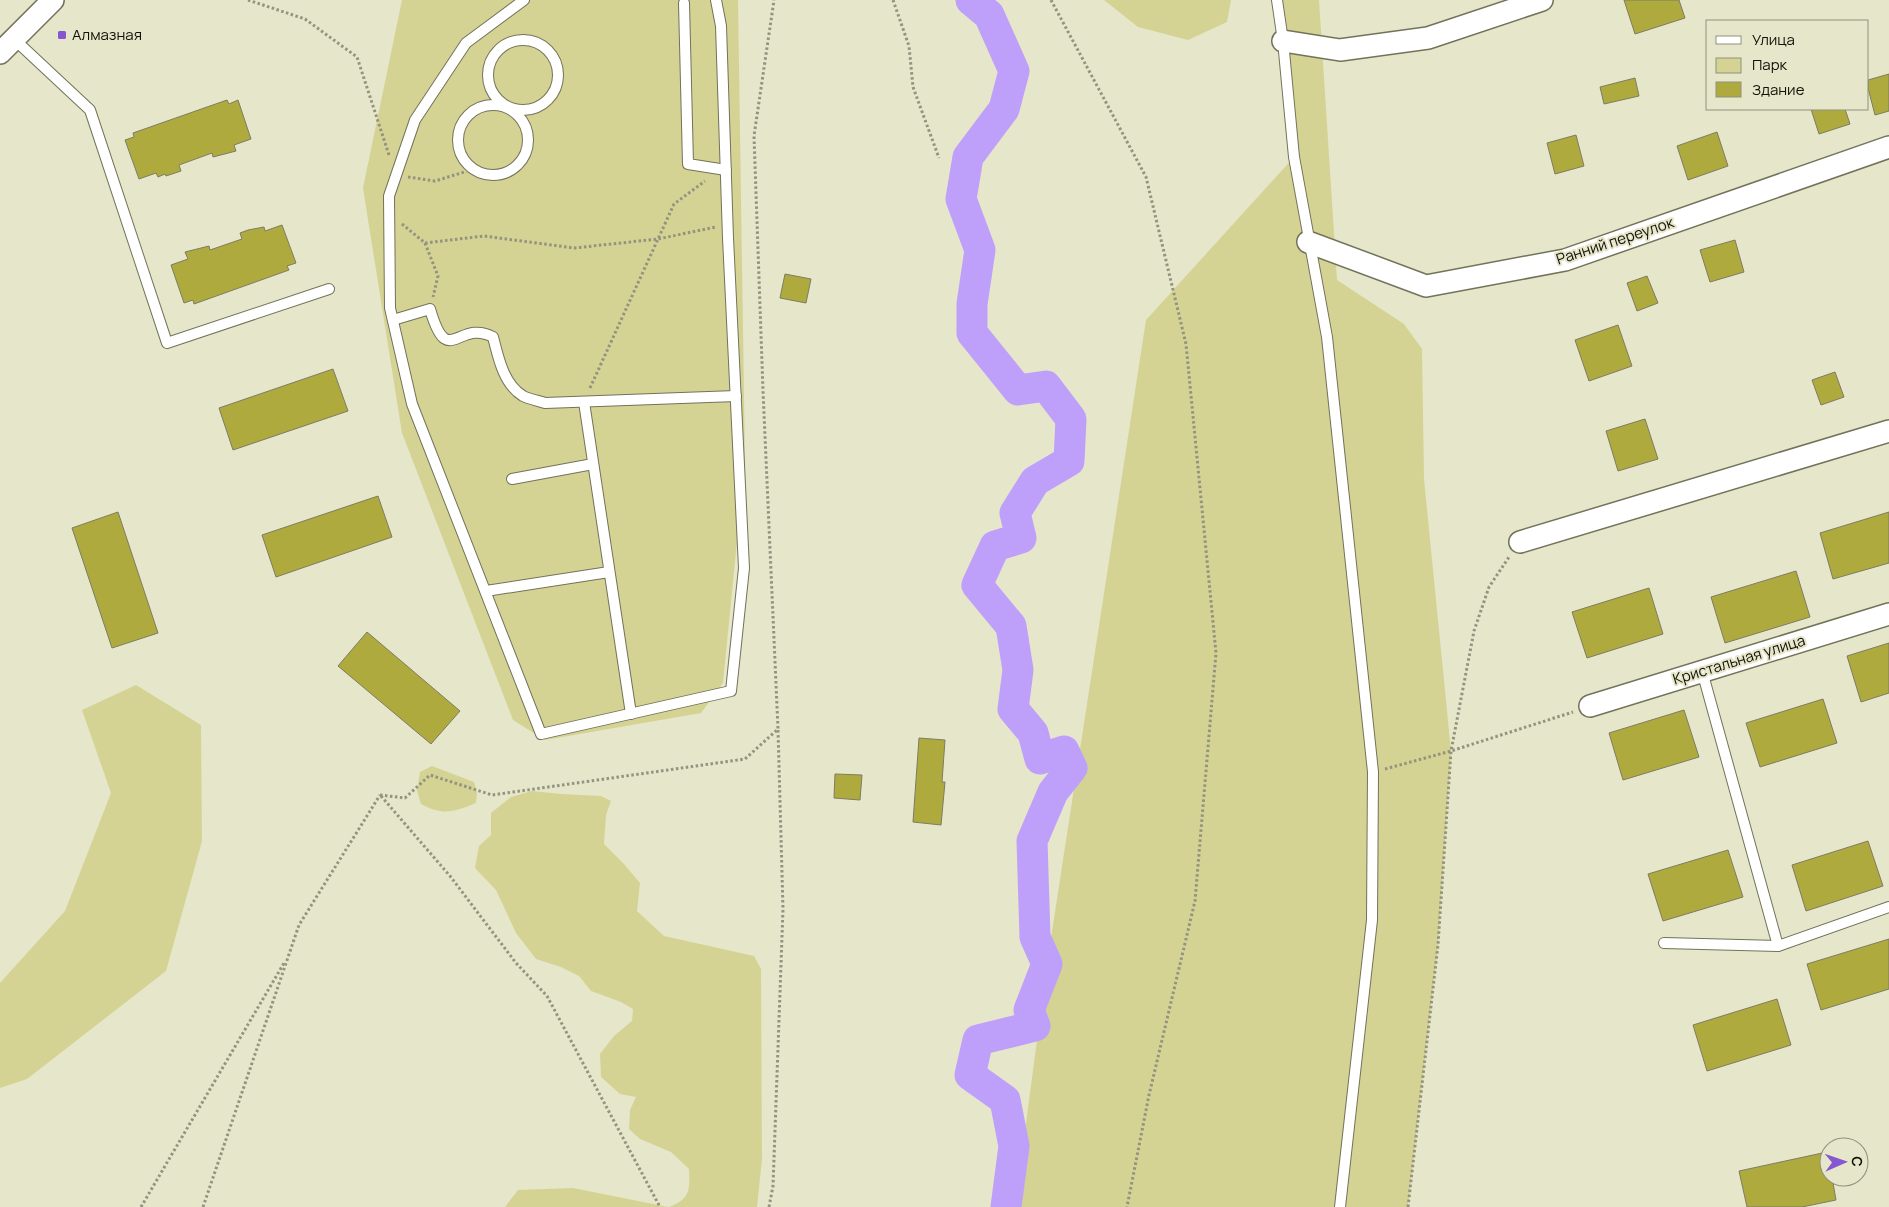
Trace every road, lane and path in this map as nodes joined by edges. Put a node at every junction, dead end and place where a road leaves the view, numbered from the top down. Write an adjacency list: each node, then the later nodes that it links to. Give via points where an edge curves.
1 (53, 0): 11 (street)
2 (248, 0): 17 (path, via 305,19 356,57)
3 (524, 0): 17 (lane, via 466,43 415,120)
4 (716, 0): 16 (lane, via 721,26)
5 (892, 0): 14 (path, via 909,46 912,87)
6 (1051, 0): 51 (path, via 1146,177 1186,344 1216,653 1195,901 1149,1096)
7 (1277, 0): 10 (lane)
8 (1542, 0): 10 (street, via 1428,38 1340,50)
9 (684, 3): 16 (lane, via 688,164)
10 (1283, 41): 21 (lane, via 1294,156)
11 (7, 46): 23 (lane, via 90,110 167,343)
12 (507, 107): 12 (lane, via 496,98 490,87 487,74 490,62 497,50 508,42 522,39 536,42 548,50 556,62 558,76 555,89 546,101 535,108 520,110); 15 (lane, via 492,105 478,108 460,127 460,153 466,164); 15 (lane, via 526,127 525,155 504,173 491,175)
13 (1889, 147): 21 (street, Ранний переулок, via 1565,260 1426,286)
14 (939, 158)
15 (474, 169): 17 (path, via 435,181)
16 (726, 170): 19 (lane); 20 (path, via 700,183 674,204)
17 (396, 175): 18 (lane, via 389,196)
18 (390, 215): 22 (path); 25 (lane, via 390,308)
19 (728, 225): 20 (path); 26 (lane)
20 (658, 239): 22 (path, via 574,248 484,236); 27 (path)
21 (1308, 242): 40 (lane, via 1327,337)
22 (425, 243): 24 (path, via 438,276)
23 (328, 288)
24 (430, 309): 25 (lane); 27 (lane, via 438,334 445,340 483,332 493,337 506,379 522,396 546,403)
25 (393, 320): 33 (lane, via 412,404)
26 (736, 396): 27 (lane); 37 (lane, via 744,568 731,691)
27 (584, 402): 29 (lane)
28 (1889, 430): 31 (street)
29 (593, 464): 30 (lane); 32 (lane)
30 (512, 478)
31 (1520, 542): 39 (path, via 1489,587 1474,631)
32 (609, 572): 33 (lane); 37 (lane)
33 (486, 591): 37 (lane, via 541,734)
34 (1889, 614): 35 (street, Кристальная улица)
35 (1702, 671): 36 (street, Кристальная улица); 45 (lane)
36 (1590, 706): 39 (path)
37 (631, 714)
38 (778, 729): 50 (path, via 783,909)
39 (1451, 751): 40 (path); 53 (path, via 1438,945)
40 (1373, 772): 52 (lane, via 1372,920)
41 (380, 795): 42 (path, via 405,798 430,775); 46 (path, via 299,925); 49 (path, via 450,876 516,963 547,996)
42 (492, 795)
43 (1889, 907): 45 (lane)
44 (1664, 943): 45 (lane)
45 (1778, 946)
46 (289, 956): 47 (path); 48 (path)
47 (142, 1207)
48 (203, 1207)
49 (660, 1207)
50 (769, 1207)
51 (1127, 1207)
52 (1340, 1207)
53 (1408, 1207)

